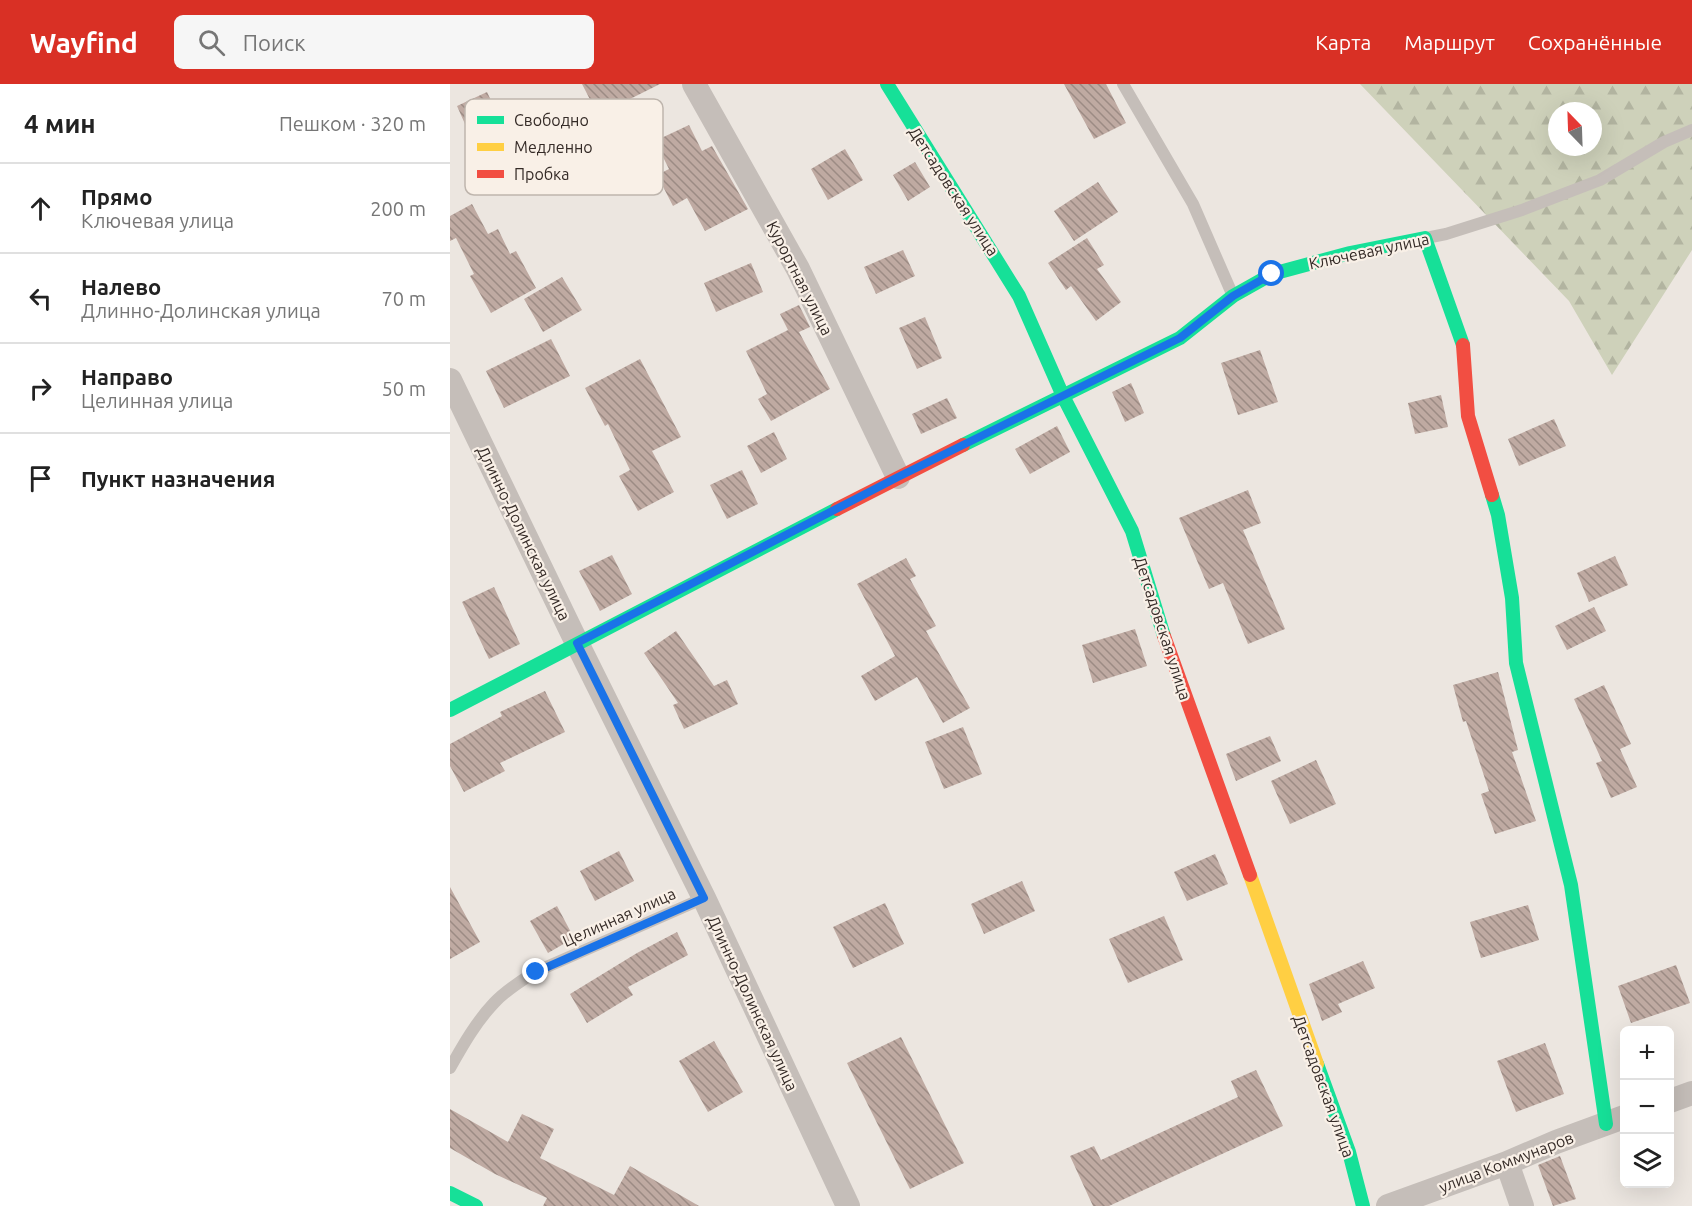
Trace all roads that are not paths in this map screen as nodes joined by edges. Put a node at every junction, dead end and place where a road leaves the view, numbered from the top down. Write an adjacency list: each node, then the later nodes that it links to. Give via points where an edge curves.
1 (694, 84): 10 (street, Курортная улица, via 798,269)
2 (887, 84): 8 (street, Детсадовская улица, via 1019,296)
3 (1123, 84): 6 (lane, via 1193,204)
4 (1692, 130): 5 (lane, Ключевая улица, via 1600,180 1522,210)
5 (1425, 238): 6 (street, Ключевая улица, via 1272,274); 17 (street, via 1463,346 1468,416 1498,515 1512,597 1516,663 1572,885)
6 (1233, 296): 8 (street, Ключевая улица, via 1180,338)
7 (450, 380): 9 (street, Длинно-Долинская улица)
8 (1063, 396): 10 (street, Ключевая улица); 22 (street, Детсадовская улица, via 1132,531 1155,610 1349,1152)
9 (457, 412): 11 (street, Длинно-Долинская улица)
10 (898, 477): 11 (street, Ключевая улица)
11 (577, 643): 12 (street, Ключевая улица); 13 (street, Длинно-Долинская улица)
12 (450, 710)
13 (704, 898): 14 (lane, Целинная улица, via 536,972 511,988 470,1033); 21 (street, Длинно-Долинская улица)
14 (450, 1068)
15 (1692, 1093): 16 (street)
16 (1674, 1100)
17 (1615, 1121): 18 (street, улица Коммунаров)
18 (1507, 1163): 23 (street, улица Коммунаров); 24 (street)
19 (450, 1193): 20 (street)
20 (476, 1206)
21 (848, 1206)
22 (1363, 1206)
23 (1388, 1206)
24 (1522, 1206)

